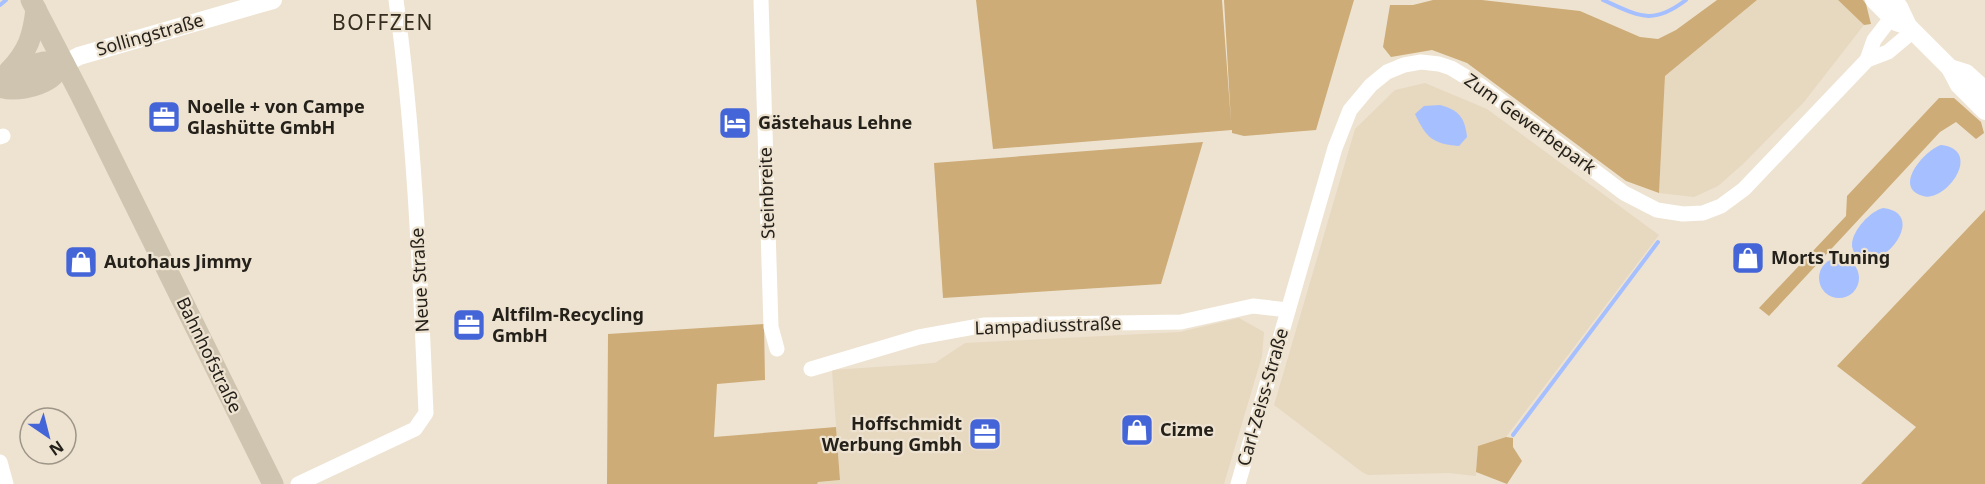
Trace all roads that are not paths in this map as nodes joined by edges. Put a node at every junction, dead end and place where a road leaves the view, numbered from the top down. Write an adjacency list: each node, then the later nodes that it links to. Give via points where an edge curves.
1 (273, 0): 8 (street, Sollingstraße, via 78,56)
2 (396, 0): 19 (street, Neue Straße, via 416,189 426,413 415,429)
3 (761, 0): 14 (street, Steinbreite, via 771,327)
4 (1874, 0): 6 (street)
5 (34, 5): 8 (main road, Bahnhofstraße); 10 (main road, via 32,36)
6 (1901, 19): 7 (street, Zum Gewerbepark, via 1874,40); 7 (street, Zum Gewerbepark, via 1888,52); 9 (street)
7 (1867, 60): 13 (street, Zum Gewerbepark, via 1736,195 1703,213 1683,214 1657,210 1624,193 1482,86 1451,69 1421,62 1395,68 1371,85 1350,110 1335,148)
8 (64, 64): 10 (main road, via 44,62); 18 (main road, Bahnhofstraße)
9 (1950, 68): 11 (street, via 1966,73); 12 (street, via 1959,85)
10 (3, 78)
11 (1985, 90)
12 (1985, 111)
13 (1288, 310): 15 (street, Lampadiusstraße, via 1253,306 1181,322 985,325 919,337); 20 (street, Carl-Zeiss-Straße)
14 (777, 349)
15 (811, 369)
16 (0, 462): 17 (street)
17 (6, 484)
18 (273, 484)
19 (298, 484)
20 (1238, 484)

